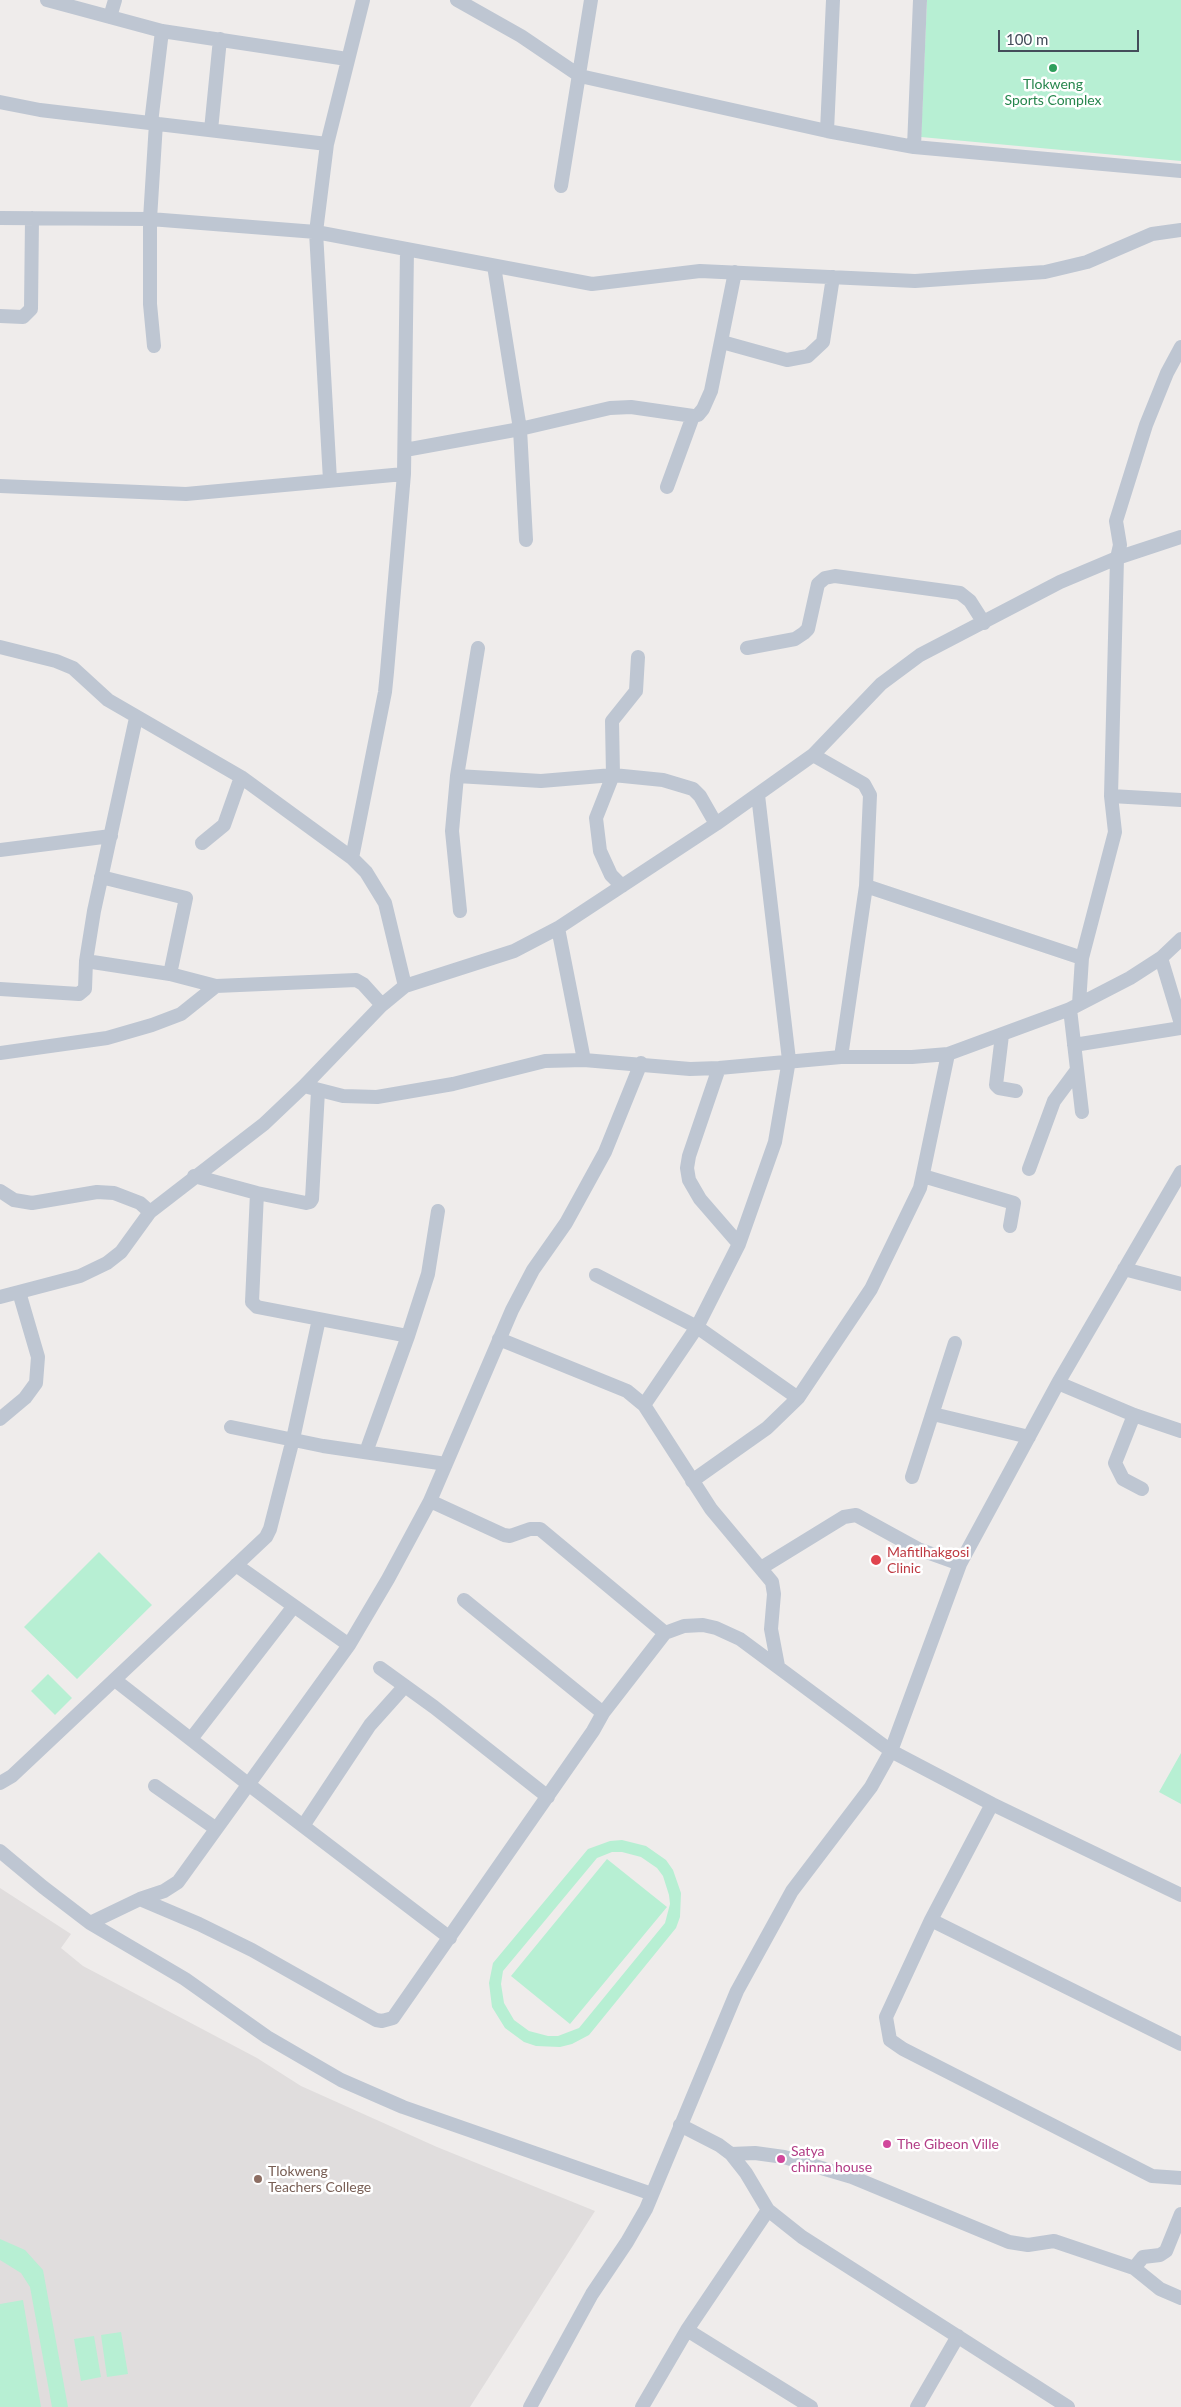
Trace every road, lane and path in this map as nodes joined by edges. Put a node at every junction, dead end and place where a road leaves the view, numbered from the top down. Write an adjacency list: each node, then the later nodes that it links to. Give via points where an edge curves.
1 (50, 0): 8 (street)
2 (115, 0): 8 (street)
3 (363, 0): 11 (street)
4 (457, 0): 12 (street, via 521,36)
5 (591, 0): 12 (street)
6 (833, 0): 16 (street)
7 (920, 0): 18 (street)
8 (110, 17): 9 (street)
9 (162, 31): 10 (street); 14 (street)
10 (220, 40): 11 (street); 15 (street)
11 (347, 59): 17 (street)
12 (580, 76): 16 (street); 20 (street)
13 (0, 102): 14 (street)
14 (153, 123): 15 (street); 23 (street)
15 (211, 130): 17 (street)
16 (827, 131): 18 (street)
17 (328, 144): 25 (street)
18 (914, 147): 19 (street)
19 (1181, 171)
20 (561, 186)
21 (0, 218): 22 (street)
22 (32, 218): 23 (street); 30 (street, via 31,310 23,316)
23 (150, 219): 25 (street); 32 (street, via 150,304)
24 (1181, 230): 29 (street, via 1152,234 1087,262 1045,272 916,280)
25 (316, 232): 26 (street); 39 (street)
26 (407, 250): 27 (street); 37 (street)
27 (494, 266): 28 (street, via 592,284 693,272); 36 (street)
28 (735, 272): 29 (street); 31 (street)
29 (833, 277): 31 (street, via 823,342 808,356 787,360)
30 (0, 316)
31 (722, 342): 35 (street, via 711,391 703,409)
32 (154, 346)
33 (1181, 347): 34 (street)
34 (1174, 374): 44 (street, via 1146,425 1116,521 1120,545)
35 (693, 416): 36 (street, via 631,407 610,408); 41 (street)
36 (520, 429): 37 (street); 43 (street)
37 (405, 450): 38 (street)
38 (404, 474): 39 (street); 62 (street, via 385,692)
39 (330, 480): 40 (street, via 186,494)
40 (0, 486)
41 (667, 486)
42 (1181, 537): 44 (street)
43 (526, 540)
44 (1117, 558): 45 (street); 56 (street)
45 (979, 616): 48 (street, via 960,593 835,576 818,584 808,629 804,633 795,639); 51 (street, via 897,671)
46 (0, 647): 50 (street, via 73,668 98,692)
47 (478, 648): 53 (street)
48 (747, 648)
49 (638, 658): 52 (street, via 636,691 612,721)
50 (136, 718): 54 (street); 59 (street)
51 (813, 755): 55 (street); 65 (street, via 859,781 868,790 871,811)
52 (612, 775): 53 (street, via 541,781); 58 (street, via 663,780 693,789); 64 (street, via 596,818 597,836 611,875)
53 (457, 776): 66 (street, via 452,831)
54 (241, 778): 60 (street, via 224,825); 62 (street)
55 (758, 794): 58 (street); 86 (street)
56 (1111, 796): 57 (street); 69 (street, via 1115,832)
57 (1181, 800)
58 (716, 824): 64 (street)
59 (111, 836): 61 (street); 63 (street)
60 (202, 843)
61 (0, 850)
62 (352, 858): 74 (street, via 366,872 385,903)
63 (101, 877): 71 (street); 72 (street, via 186,898)
64 (622, 886): 67 (street)
65 (866, 886): 69 (street); 84 (street)
66 (460, 911)
67 (558, 928): 74 (street, via 514,951); 85 (street)
68 (1181, 939): 70 (street)
69 (1082, 958): 77 (street)
70 (1161, 958): 77 (street); 78 (street)
71 (86, 961): 72 (street); 75 (street, via 84,989 79,994)
72 (170, 974): 73 (street)
73 (216, 986): 76 (street, via 356,980); 82 (street, via 181,1014 152,1025 107,1038)
74 (405, 986): 76 (street)
75 (0, 988)
76 (382, 1005): 90 (street)
77 (1075, 1007): 80 (street); 81 (street)
78 (1181, 1024)
79 (1181, 1028): 81 (street)
80 (1002, 1035): 83 (street); 92 (street, via 996,1084 999,1088)
81 (1074, 1045): 89 (street)
82 (0, 1053)
83 (948, 1054): 84 (street); 97 (street)
84 (841, 1057): 86 (street)
85 (584, 1060): 87 (street); 91 (street, via 545,1061 453,1084 378,1097)
86 (790, 1060): 88 (street); 103 (street, via 775,1142)
87 (641, 1063): 88 (street, via 690,1069); 112 (street, via 606,1152 566,1223 533,1270)
88 (719, 1068): 103 (street, via 687,1168 689,1180 700,1199)
89 (1077, 1070): 93 (street); 94 (street, via 1054,1101)
90 (304, 1086): 91 (street); 96 (street, via 264,1124)
91 (318, 1091): 99 (street, via 311,1200 306,1203)
92 (1016, 1091)
93 (1082, 1112)
94 (1029, 1170)
95 (1181, 1172): 104 (street)
96 (194, 1176): 99 (street); 101 (street)
97 (922, 1176): 102 (street, via 1014,1203); 115 (street, via 920,1188 871,1290)
98 (0, 1191): 101 (street, via 14,1200 32,1203 114,1192 140,1203)
99 (257, 1193): 109 (street, via 252,1302 257,1307)
100 (438, 1211): 111 (street, via 428,1274)
101 (150, 1212): 107 (street, via 122,1252 107,1263 80,1276)
102 (1010, 1226)
103 (738, 1244): 110 (street)
104 (1124, 1269): 106 (street); 114 (street)
105 (596, 1276): 110 (street)
106 (1181, 1284)
107 (19, 1292): 108 (street); 119 (street, via 38,1357 36,1383 25,1398)
108 (0, 1297)
109 (319, 1319): 111 (street); 123 (street)
110 (697, 1327): 115 (street); 116 (street)
111 (408, 1336): 124 (street)
112 (499, 1338): 116 (street, via 627,1391); 125 (street)
113 (955, 1343): 117 (street)
114 (1058, 1383): 118 (street); 122 (street)
115 (798, 1398): 127 (street, via 767,1428)
116 (644, 1405): 127 (street)
117 (934, 1414): 122 (street); 126 (street)
118 (1134, 1415): 121 (street); 128 (street, via 1115,1463 1123,1479)
119 (0, 1418)
120 (231, 1427): 123 (street)
121 (1181, 1431)
122 (1029, 1437): 130 (street)
123 (293, 1440): 124 (street); 131 (street, via 270,1529 266,1537)
124 (366, 1452): 125 (street)
125 (446, 1464): 129 (street)
126 (912, 1478)
127 (692, 1481): 132 (street, via 711,1509)
128 (1142, 1489)
129 (430, 1501): 135 (street, via 510,1536 530,1528 540,1529); 136 (street)
130 (960, 1564): 132 (street, via 918,1549 856,1515 844,1517); 143 (street)
131 (236, 1565): 134 (street); 139 (street)
132 (761, 1568): 137 (street, via 772,1582 771,1630)
133 (464, 1600): 141 (street)
134 (294, 1606): 136 (street); 142 (street)
135 (665, 1633): 137 (street, via 684,1626 716,1628 740,1639); 141 (street)
136 (349, 1645): 145 (street)
137 (778, 1666): 143 (street)
138 (380, 1668): 140 (street)
139 (115, 1680): 142 (street); 144 (street, via 12,1776)
140 (404, 1687): 147 (street); 149 (street, via 370,1725)
141 (603, 1713): 147 (street)
142 (191, 1739): 145 (street)
143 (891, 1751): 148 (street); 158 (street, via 871,1787 792,1891 737,1990)
144 (0, 1783)
145 (248, 1784): 149 (street); 150 (street)
146 (155, 1786): 150 (street)
147 (548, 1797): 156 (street)
148 (992, 1804): 152 (street); 154 (street)
149 (303, 1826): 156 (street)
150 (215, 1828): 153 (street, via 178,1882)
151 (0, 1851): 155 (street)
152 (1181, 1895)
153 (140, 1900): 155 (street); 156 (street, via 252,1950 382,2021 397,2014)
154 (931, 1920): 157 (street); 160 (street, via 886,2017 890,2040 1152,2176)
155 (90, 1923): 161 (street, via 184,1979 267,2037 341,2080 403,2107)
156 (450, 1938)
157 (1181, 2044)
158 (680, 2125): 159 (street); 161 (street)
159 (731, 2154): 162 (street); 164 (street, via 755,2153 792,2160 852,2177 1009,2242 1028,2245 1054,2241)
160 (1181, 2178)
161 (652, 2194): 168 (street)
162 (768, 2210): 166 (street); 167 (street, via 802,2237)
163 (1181, 2214): 164 (street, via 1166,2251 1144,2257)
164 (1134, 2268): 165 (street, via 1160,2289)
165 (1181, 2298)
166 (687, 2330): 169 (street); 170 (street)
167 (958, 2336): 171 (street); 172 (street)
168 (530, 2407)
169 (642, 2407)
170 (811, 2407)
171 (917, 2407)
172 (1068, 2407)

